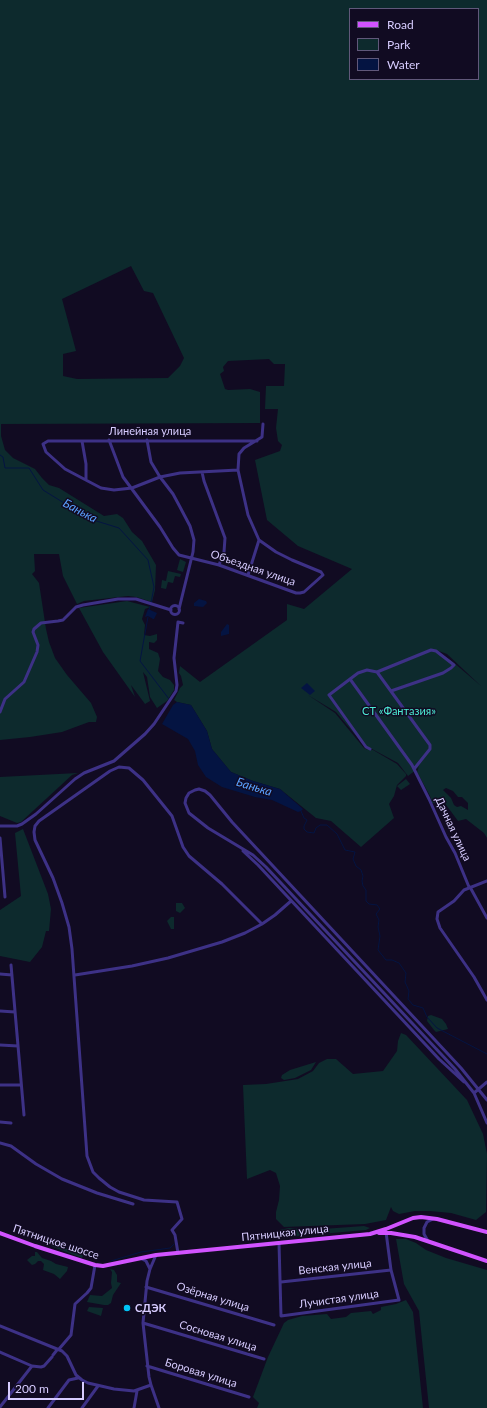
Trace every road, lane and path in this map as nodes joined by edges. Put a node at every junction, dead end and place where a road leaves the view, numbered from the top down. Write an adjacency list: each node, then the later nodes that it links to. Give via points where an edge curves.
1 (263, 424): 5 (street, via 262,437)
2 (109, 440): 3 (street, Линейная улица); 4 (street, Линейная улица); 10 (street, Объездная улица, via 118,469)
3 (147, 440): 5 (street, Линейная улица); 8 (street, via 151,462)
4 (82, 441): 9 (street); 9 (street, Линейная улица, via 48,440 44,444 46,452 56,462)
5 (257, 441): 6 (street, via 239,454)
6 (238, 470): 7 (street); 11 (street, via 248,515)
7 (202, 472): 8 (street, via 180,473); 13 (street, via 225,538 224,552)
8 (160, 478): 10 (street); 12 (street, via 173,494 192,532 194,545)
9 (86, 480): 10 (street, via 102,488)
10 (132, 488): 12 (street, Объездная улица, via 176,552)
11 (259, 540): 14 (street); 14 (street, Объездная улица, via 287,558 323,574 300,593)
12 (191, 558): 13 (street, Объездная улица); 15 (street)
13 (219, 565): 14 (street, Объездная улица)
14 (248, 575)
15 (179, 609): 16 (street, via 174,606); 16 (street, via 179,613 175,615)
16 (171, 610): 21 (street, via 128,598 76,607 63,620 41,623 33,632 38,645 37,652 24,682 5,699)
17 (183, 623): 24 (street, via 178,622 174,658 176,691 145,734 114,761 75,779 22,824)
18 (376, 672): 19 (street, via 363,671); 20 (street); 20 (street, via 431,650 454,665 443,673)
19 (350, 680): 22 (street, via 329,696); 23 (street, Дачная улица)
20 (391, 691): 23 (street, via 430,745)
21 (0, 712)
22 (370, 749)
23 (414, 769): 30 (street, Дачная улица)
24 (0, 826)
25 (0, 838): 27 (street)
26 (235, 844): 32 (street); 47 (street, via 189,813 185,803 189,793 199,789 210,795); 48 (street, via 266,867 455,1069)
27 (1, 859): 29 (street)
28 (487, 881): 30 (street)
29 (2, 887): 31 (street)
30 (469, 887): 33 (street, Дачная улица); 39 (street, via 438,912 437,919 440,928)
31 (4, 896)
32 (292, 901): 34 (street); 48 (street)
33 (487, 918)
34 (262, 924): 38 (street, via 222,942 168,958); 38 (street, via 190,856 183,847 172,816 138,774 129,768 119,767 40,821 34,832 69,926)
35 (11, 965): 37 (street)
36 (0, 974): 37 (street)
37 (12, 975): 41 (street)
38 (75, 975): 65 (street, via 86,1148 90,1165 104,1183 119,1192 144,1200 177,1202 182,1219 172,1230)
39 (487, 1000)
40 (0, 1011): 41 (street)
41 (15, 1012): 43 (street)
42 (0, 1045): 43 (street)
43 (18, 1046): 45 (street)
44 (487, 1082): 47 (street)
45 (21, 1085): 46 (street); 50 (street)
46 (0, 1086)
47 (479, 1089): 48 (street); 49 (street)
48 (473, 1092): 53 (street)
49 (487, 1100)
50 (24, 1115)
51 (0, 1122): 52 (street)
52 (11, 1123)
53 (487, 1123)
54 (0, 1143): 55 (street, via 11,1146 62,1179)
55 (133, 1204)
56 (437, 1219): 58 (main road, Пятницкая улица, via 413,1218); 59 (main road); 64 (street, via 429,1221 424,1228 424,1236)
57 (487, 1228): 59 (street)
58 (386, 1229): 62 (main road, Пятницкая улица); 71 (street)
59 (480, 1230): 61 (main road)
60 (0, 1232): 69 (main road, Пятницкое шоссе)
61 (487, 1232)
62 (370, 1234): 63 (main road, Пятницкая улица); 64 (main road, via 403,1234)
63 (279, 1243): 65 (main road, Пятницкая улица); 72 (street)
64 (432, 1243): 68 (main road)
65 (178, 1253): 66 (main road, Пятницкое шоссе)
66 (156, 1255): 67 (main road, Пятницкое шоссе); 70 (street)
67 (140, 1258): 69 (main road, Пятницкое шоссе); 70 (street, via 146,1261)
68 (487, 1261)
69 (95, 1265): 77 (street, via 91,1288 76,1304 70,1335)
70 (150, 1268): 73 (street)
71 (391, 1270): 72 (street, Венская улица); 72 (street, Лучистая улица, via 399,1300 281,1316)
72 (281, 1282)
73 (146, 1287): 74 (street); 75 (street, Озёрная улица)
74 (143, 1323): 79 (street, Сосновая улица); 81 (street)
75 (274, 1325)
76 (0, 1326): 77 (street)
77 (58, 1350): 80 (street, via 44,1366); 82 (street, via 67,1356)
78 (0, 1352): 80 (street)
79 (264, 1359)
80 (32, 1366): 88 (street)
81 (147, 1366): 83 (street); 87 (street, Боровая улица)
82 (78, 1378): 84 (street); 90 (street, via 69,1380)
83 (151, 1385): 85 (street); 93 (street)
84 (98, 1386): 85 (street); 91 (street)
85 (137, 1391): 92 (street)
86 (0, 1397): 88 (street)
87 (249, 1397)
88 (5, 1399): 89 (street)
89 (0, 1407)
90 (48, 1408)
91 (82, 1408)
92 (134, 1408)
93 (159, 1408)

